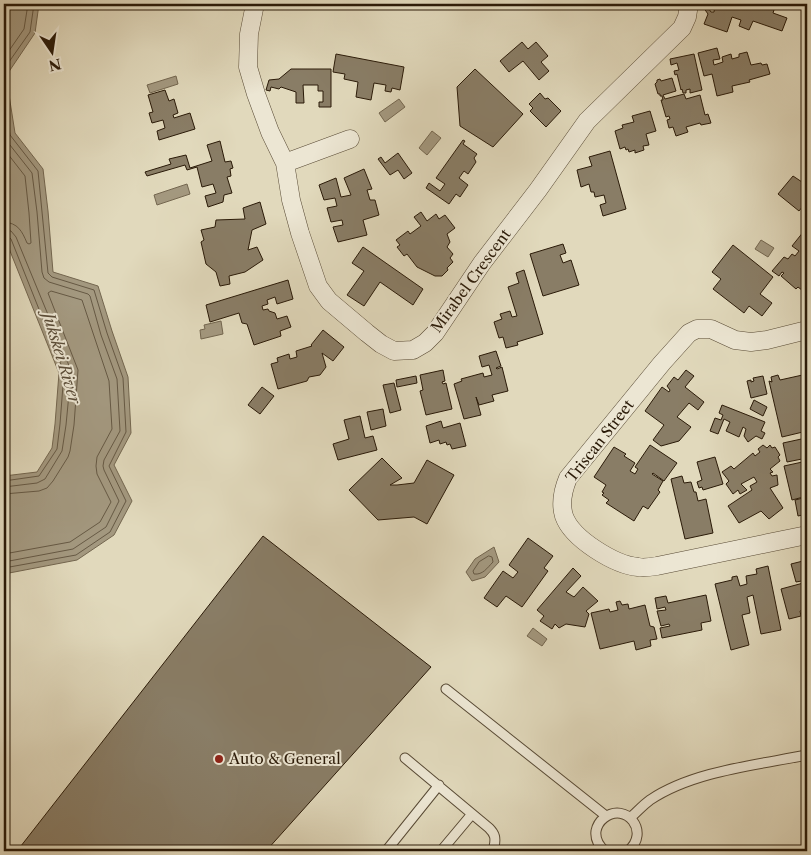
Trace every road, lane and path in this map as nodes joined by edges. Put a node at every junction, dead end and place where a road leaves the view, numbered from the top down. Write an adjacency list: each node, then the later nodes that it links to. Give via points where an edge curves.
1 (255, 4): 4 (street, Mirabel Crescent, via 249,34 248,67 270,132)
2 (690, 4): 4 (street, Mirabel Crescent, via 682,28 587,121 435,333 414,350 394,351 381,344 329,301 318,286 291,200)
3 (350, 139): 4 (street)
4 (285, 163)
5 (807, 330): 6 (street, Triscan Street, via 751,342 735,340 711,329 689,333 568,478 563,490 565,518 573,530 607,557 638,567 658,566)
6 (807, 535)
7 (446, 689): 12 (lane)
8 (807, 755): 13 (lane, via 699,777 659,794)
9 (405, 758): 10 (lane)
10 (439, 785): 11 (lane); 15 (lane)
11 (472, 814): 14 (lane, via 495,834); 16 (lane)
12 (606, 816): 13 (lane, via 618,813); 17 (lane, via 597,826 596,833)
13 (630, 818): 18 (lane, via 638,835)
14 (494, 847)
15 (386, 851)
16 (441, 851)
17 (604, 851)
18 (628, 851)

